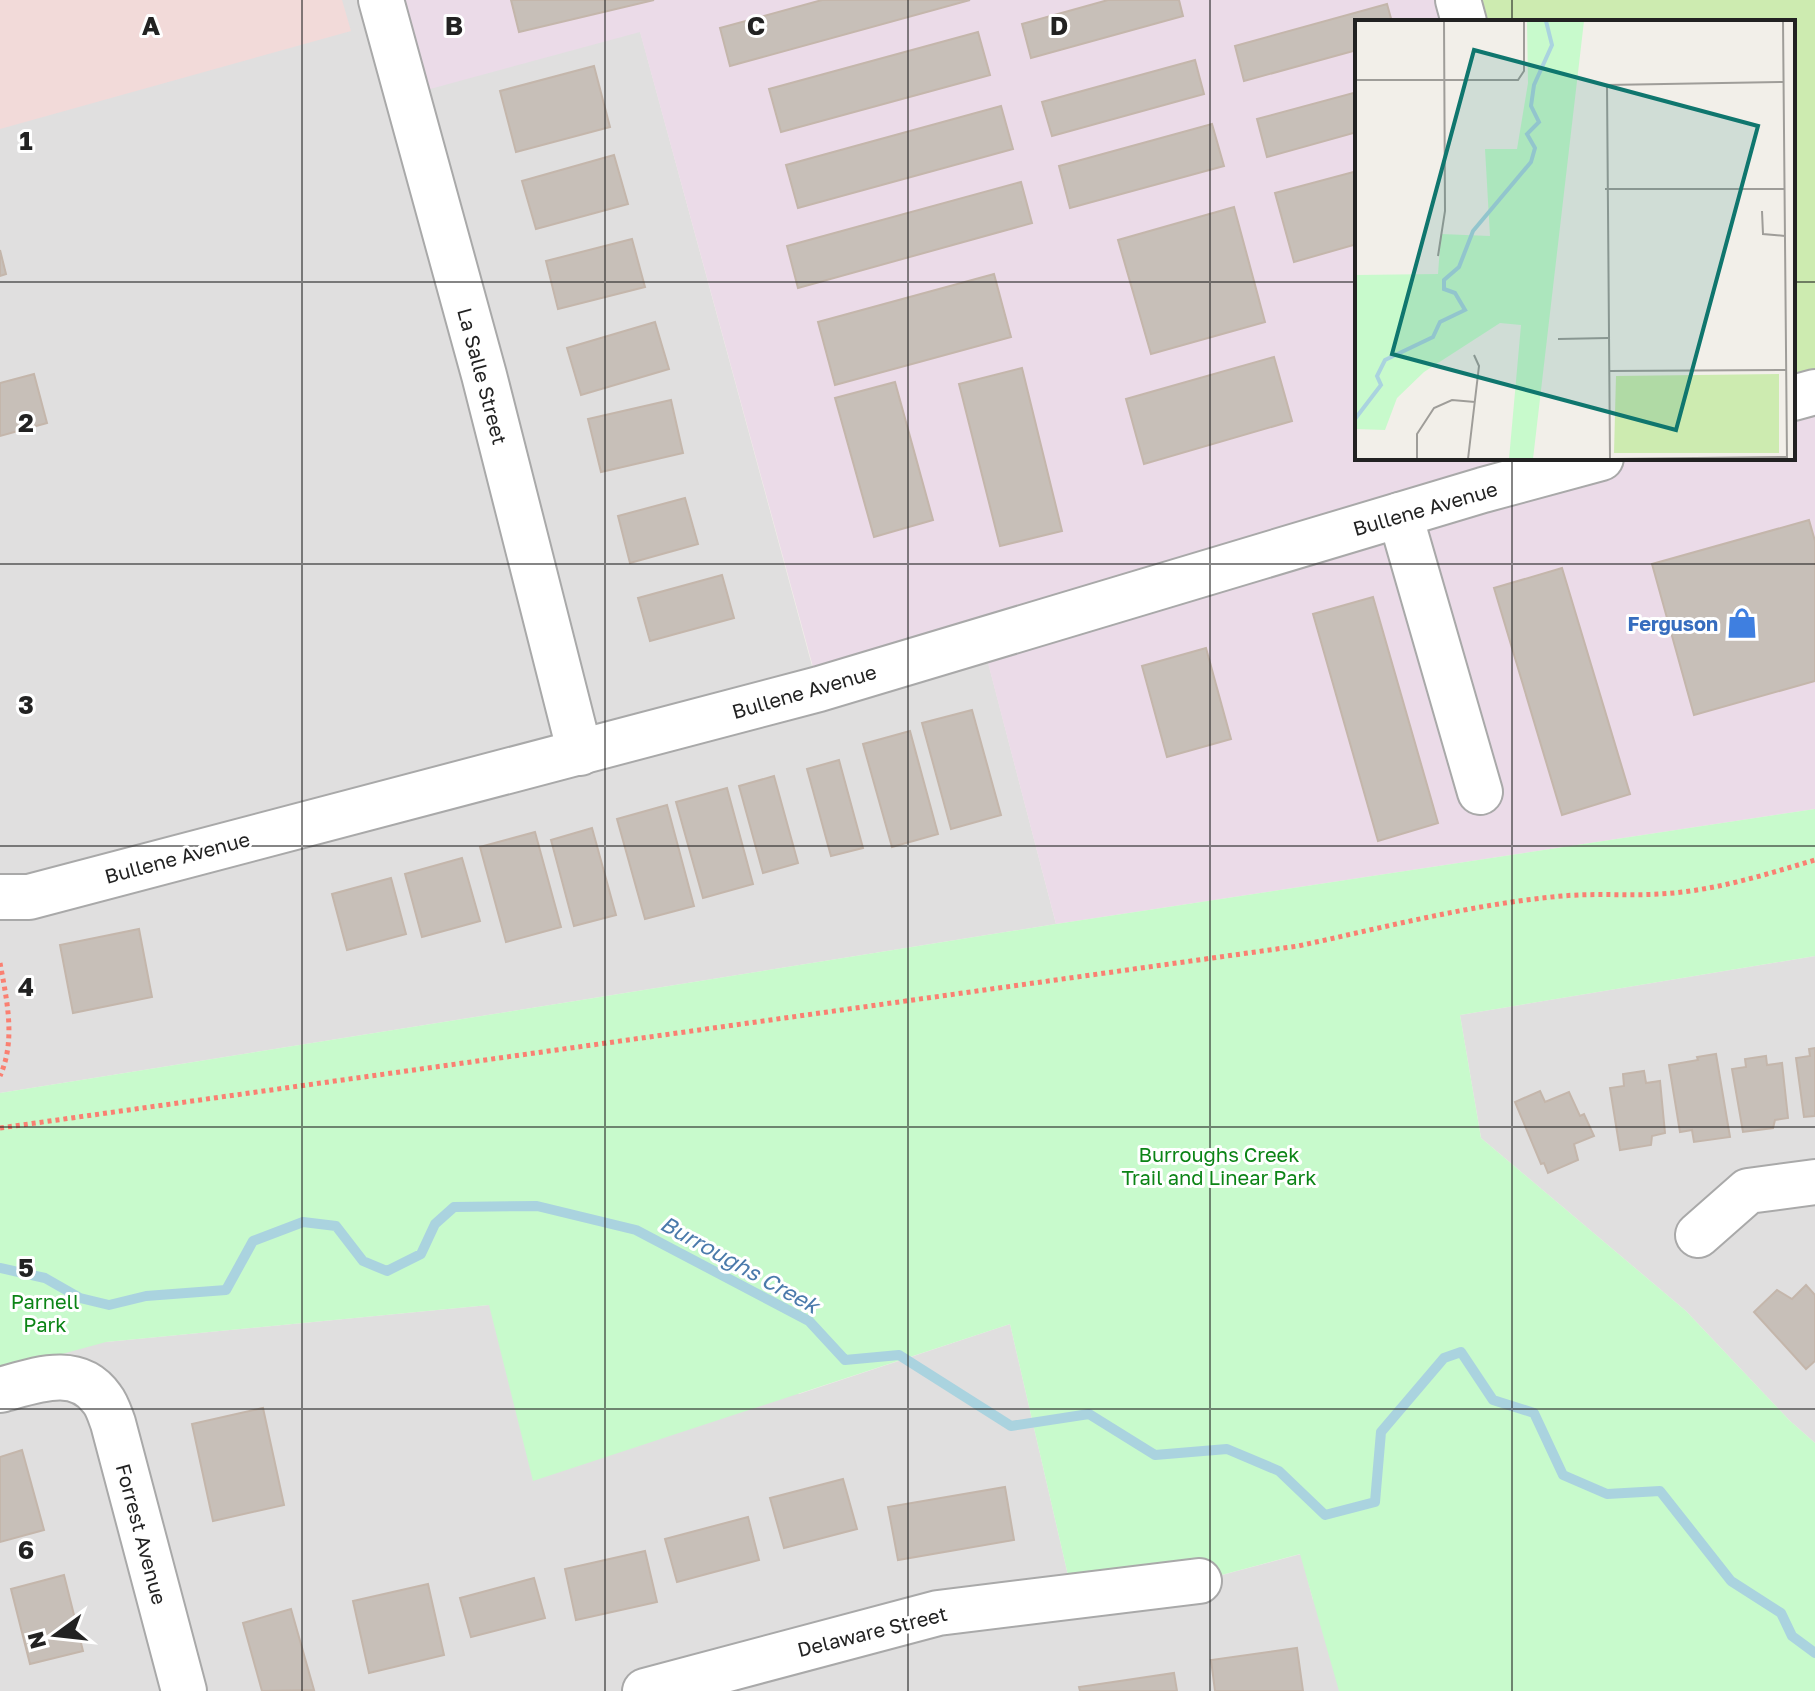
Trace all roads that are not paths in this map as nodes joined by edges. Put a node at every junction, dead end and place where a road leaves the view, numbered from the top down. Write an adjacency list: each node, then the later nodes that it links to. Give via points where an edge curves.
1 (381, 0): 8 (street, La Salle Street)
2 (1458, 0): 3 (street)
3 (1463, 20)
4 (1815, 392): 5 (street)
5 (1795, 397)
6 (1588, 460): 7 (street, Bullene Avenue)
7 (1400, 515): 8 (street, Bullene Avenue, via 819,689); 9 (street)
8 (580, 753): 10 (street, Bullene Avenue, via 29,897)
9 (1480, 792)
10 (0, 897)
11 (1815, 1182): 12 (street, via 1748,1191)
12 (1698, 1235)
13 (0, 1390): 15 (street, Forrest Avenue, via 67,1376 102,1398)
14 (1199, 1581): 16 (street, Delaware Street, via 938,1613)
15 (184, 1691)
16 (645, 1691)

